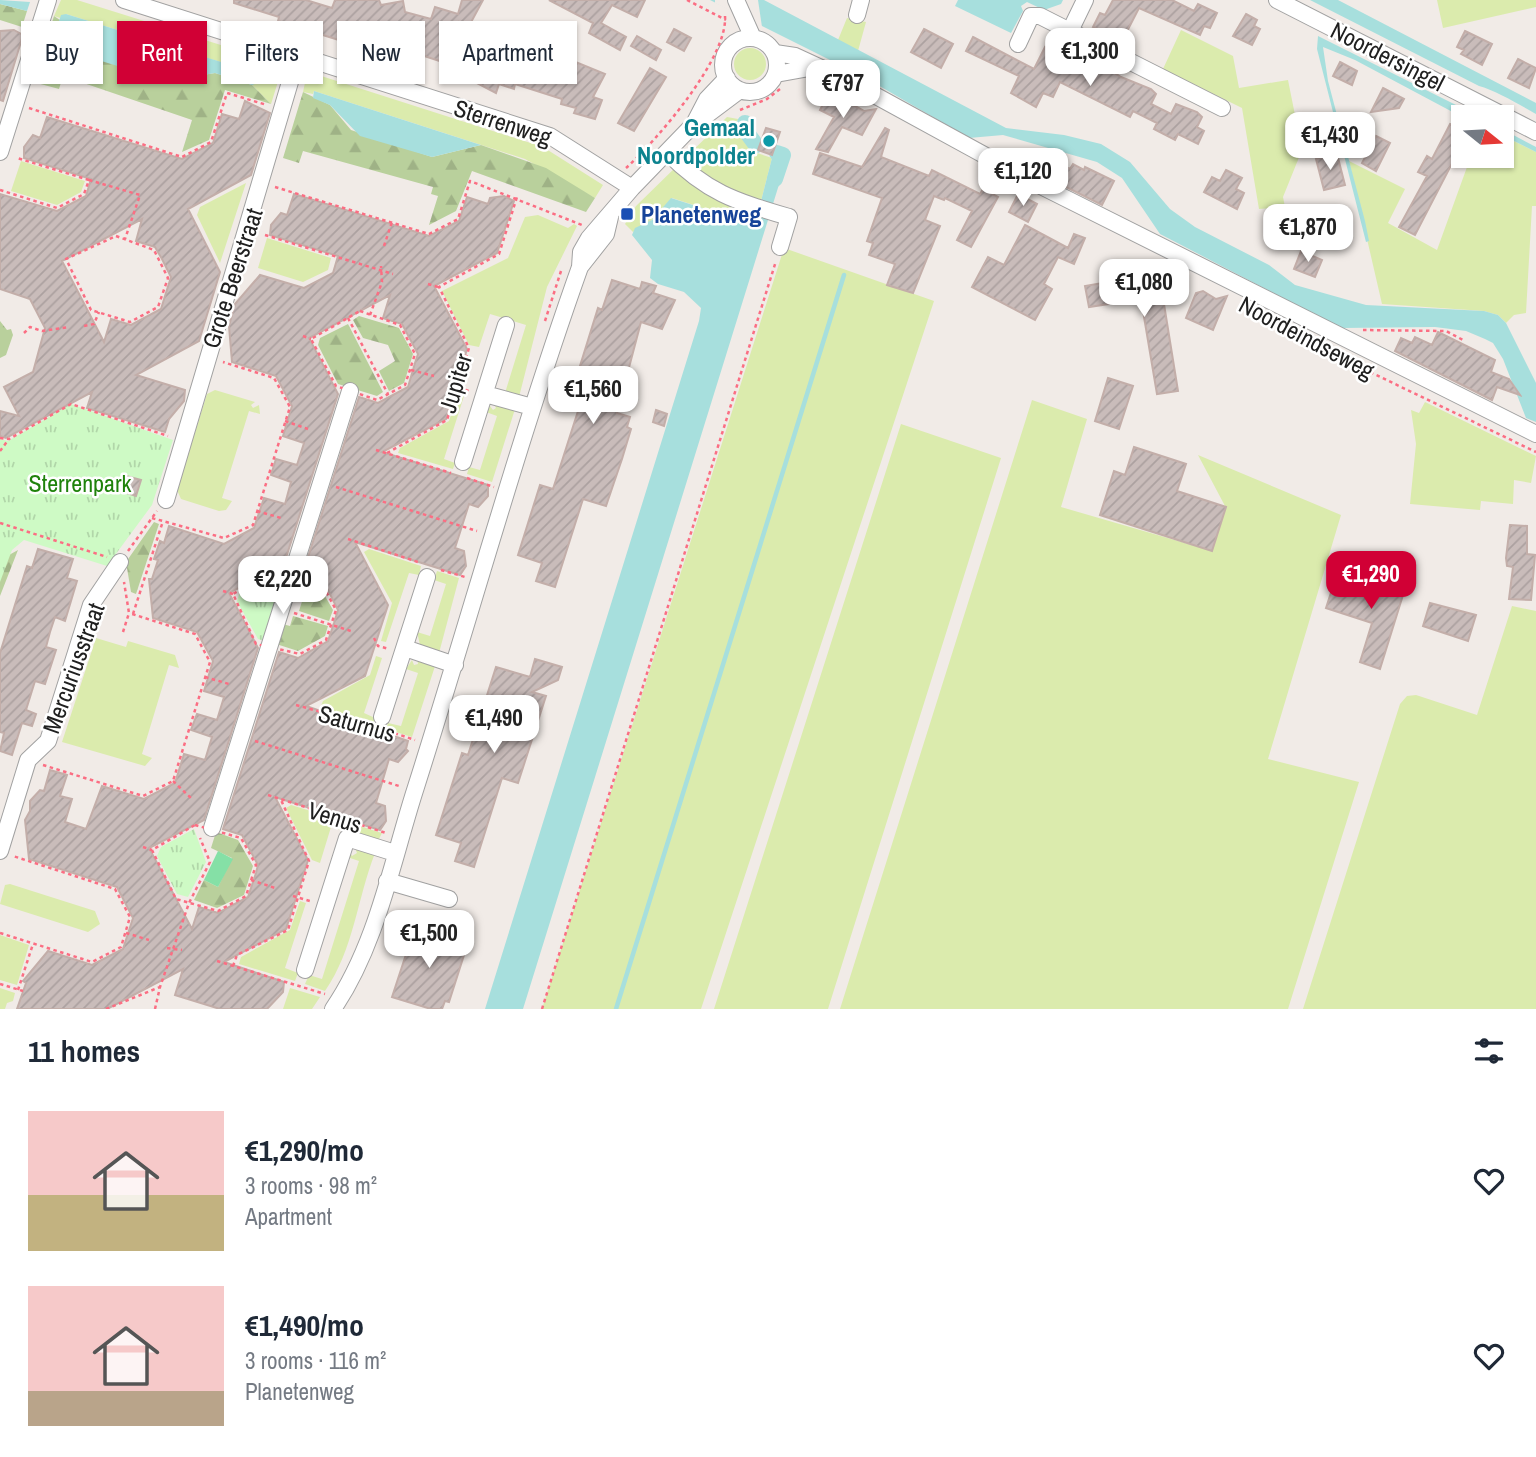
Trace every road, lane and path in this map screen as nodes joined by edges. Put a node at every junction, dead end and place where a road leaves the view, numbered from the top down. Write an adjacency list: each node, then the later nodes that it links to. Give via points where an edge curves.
1 (48, 0): 19 (street)
2 (124, 0): 7 (street, Sterrenweg)
3 (687, 0): 14 (path, via 726,20)
4 (1084, 0): 8 (street)
5 (1277, 0): 22 (street, Noordersingel)
6 (738, 10): 9 (street)
7 (221, 31)
8 (1070, 31): 10 (street, via 1034,15); 21 (street)
9 (746, 40): 11 (street, via 768,44); 17 (street, via 724,57)
10 (1018, 44)
11 (775, 53): 13 (street, Noordeindseweg); 15 (street)
12 (323, 63): 26 (street, Sterrenweg, via 550,136)
13 (815, 66): 15 (street); 54 (street, Noordeindseweg)
14 (699, 80): 18 (path); 26 (path, via 653,142)
15 (780, 80): 17 (street, via 759,91); 18 (path, via 767,99 745,108 733,110)
16 (290, 84): 28 (street, Grote Beerstraat)
17 (733, 84): 18 (street)
18 (718, 98): 24 (street)
19 (16, 104): 20 (path, via 182,157 211,142 227,93); 23 (street)
20 (272, 107)
21 (1222, 108)
22 (1536, 132)
23 (0, 152)
24 (667, 152): 29 (street); 37 (street, via 693,178 721,195 789,217)
25 (17, 158): 27 (path)
26 (616, 177): 29 (street, Sterrenweg)
27 (89, 180): 30 (path, via 84,194 57,208); 35 (path, via 140,195)
28 (262, 183): 32 (path); 55 (street, Grote Beerstraat)
29 (632, 188): 61 (street, via 610,217 606,234 580,267)
30 (0, 190)
31 (517, 197): 32 (path, via 470,181 458,219 429,234); 33 (path); 42 (path, via 499,254)
32 (392, 222): 36 (path)
33 (586, 226)
34 (265, 235): 39 (path)
35 (125, 239): 43 (path, via 116,236 66,260 91,310); 43 (path, via 154,250 168,278 158,307 130,322)
36 (384, 246)
37 (780, 247): 140 (path)
38 (381, 266): 39 (path)
39 (382, 271): 40 (path); 44 (path)
40 (393, 274)
41 (428, 284): 42 (path)
42 (439, 287): 71 (path, Jupiter, via 469,348 454,398 447,420)
43 (99, 312): 47 (path, via 94,324)
44 (370, 315): 45 (path, via 360,311); 56 (path, Jupiter, via 400,325 415,354)
45 (348, 318): 52 (path); 59 (path)
46 (506, 325): 60 (street, Jupiter)
47 (85, 326)
48 (69, 327): 49 (path, via 43,331 30,327)
49 (24, 332)
50 (1306, 335): 54 (path, Noordeindseweg)
51 (303, 336): 52 (path)
52 (311, 339): 58 (path, via 336,386)
53 (1463, 340): 54 (path, via 1446,331 1350,331)
54 (1337, 346): 64 (street, Noordeindseweg); 70 (path, Noordeindseweg)
55 (206, 357): 62 (path, via 274,378 290,407); 67 (street, Grote Beerstraat)
56 (411, 370): 57 (path, Jupiter); 59 (path, Jupiter, via 405,385)
57 (434, 376)
58 (350, 391): 59 (path, via 377,400); 73 (street)
59 (388, 394)
60 (485, 394): 61 (street, Jupiter); 72 (street, Jupiter)
61 (532, 407): 95 (street)
62 (285, 421): 63 (path); 76 (path)
63 (308, 429)
64 (1536, 434)
65 (0, 438): 66 (path)
66 (9, 439): 67 (path, via 71,404); 69 (path)
67 (183, 440): 75 (street, Grote Beerstraat)
68 (376, 450): 71 (path)
69 (0, 451)
70 (1536, 452)
71 (387, 453): 74 (path)
72 (463, 462)
73 (321, 482): 81 (path); 90 (street)
74 (497, 488)
75 (166, 500): 77 (path)
76 (257, 511): 78 (path); 79 (path, via 253,525 224,538)
77 (152, 518): 79 (path); 83 (path)
78 (281, 518)
79 (163, 521): 84 (path)
80 (0, 523): 83 (path)
81 (484, 533)
82 (348, 540): 87 (path)
83 (120, 562): 91 (path); 102 (street, Mercuriusstraat, via 91,605 48,741)
84 (148, 568): 85 (path); 91 (path)
85 (155, 570)
86 (427, 577): 94 (street, Saturnus)
87 (468, 578)
88 (223, 591): 89 (path)
89 (233, 594)
90 (281, 609): 93 (path); 100 (street)
91 (131, 613): 92 (path); 96 (path, via 195,634 210,662)
92 (123, 632)
93 (354, 632)
94 (405, 648): 95 (street); 99 (street, Saturnus)
95 (455, 665): 114 (street)
96 (205, 677): 97 (path); 103 (path)
97 (229, 684)
98 (296, 705): 101 (path, Saturnus)
99 (382, 717)
100 (242, 737): 104 (path); 109 (street)
101 (418, 741)
102 (28, 760): 103 (path, via 143,796); 113 (street, Mercuriusstraat)
103 (173, 781): 106 (path)
104 (404, 787)
105 (268, 795): 107 (path, Venus)
106 (192, 799)
107 (281, 800): 110 (path, Venus); 119 (path, Venus, via 309,861)
108 (195, 825): 109 (path); 112 (path); 121 (path, via 210,862)
109 (212, 828): 115 (path, via 241,838 256,865)
110 (389, 834)
111 (143, 847): 112 (path)
112 (152, 850): 121 (path, via 176,899)
113 (6, 853): 124 (path, via 115,889 130,917)
114 (395, 853): 116 (street); 122 (street, Venus, via 347,838)
115 (251, 880): 117 (path); 121 (path, via 246,896 218,911)
116 (387, 881): 120 (street); 137 (street, via 354,977)
117 (275, 888)
118 (293, 896): 119 (path)
119 (298, 898): 122 (path); 131 (path, Venus, via 288,930 237,955)
120 (449, 899)
121 (189, 903): 127 (path)
122 (324, 906): 132 (street, Venus)
123 (0, 933): 126 (path)
124 (126, 933): 125 (path); 126 (path, via 121,947 92,962)
125 (149, 940)
126 (33, 944): 135 (path)
127 (174, 947): 128 (path); 129 (path); 134 (path)
128 (167, 948)
129 (182, 950)
130 (217, 961): 131 (path)
131 (233, 966): 137 (path)
132 (305, 970)
133 (0, 984): 135 (path)
134 (160, 987): 138 (path); 139 (path)
135 (18, 990): 136 (path)
136 (23, 991)
137 (330, 1002)
138 (106, 1009)
139 (155, 1009)
140 (542, 1009)

